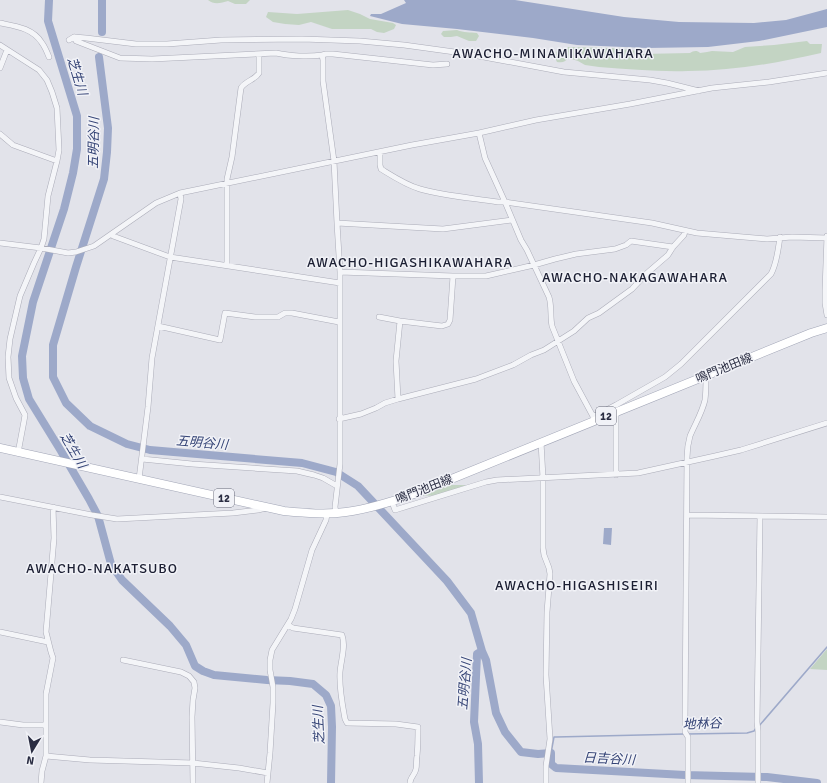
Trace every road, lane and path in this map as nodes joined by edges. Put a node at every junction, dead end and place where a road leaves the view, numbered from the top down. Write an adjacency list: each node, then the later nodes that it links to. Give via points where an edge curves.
1 (0, 23): 6 (street, via 26,29 35,35)
2 (0, 45): 3 (street)
3 (7, 50): 8 (street); 14 (street, via 39,70 47,80 56,108 59,150)
4 (260, 54): 5 (street); 10 (street, via 152,60 120,58 71,38 136,44 221,40 360,41 462,53 564,72 650,80); 16 (street, via 258,76 241,88)
5 (322, 55): 7 (street, via 433,65); 15 (street)
6 (49, 57)
7 (447, 64)
8 (0, 68)
9 (827, 73): 10 (street)
10 (699, 91): 11 (street, via 536,120)
11 (479, 133): 13 (street); 18 (street, via 485,158)
12 (0, 134): 14 (street, via 13,145)
13 (380, 152): 15 (street); 18 (street, via 381,169 402,182 443,194)
14 (57, 161): 26 (street, via 48,196)
15 (334, 161): 16 (street); 20 (street)
16 (227, 183): 17 (street); 29 (street)
17 (180, 193): 22 (street, via 156,203); 28 (street)
18 (505, 202): 19 (street); 21 (street, via 652,223)
19 (512, 220): 20 (street, via 443,229); 30 (street)
20 (337, 223): 31 (street)
21 (686, 231): 24 (street, via 751,238); 27 (street)
22 (112, 234): 26 (street, via 94,246 76,252); 28 (street)
23 (827, 237): 24 (street); 34 (street, via 824,290)
24 (780, 238): 46 (street, via 771,274 681,364 666,377)
25 (0, 243): 26 (street)
26 (44, 248): 50 (street, via 34,263 20,296 10,339 9,378 24,415)
27 (673, 248): 30 (street, via 630,241 626,246 615,249 576,254); 41 (street, via 632,289)
28 (170, 257): 29 (street); 39 (street)
29 (227, 265): 33 (street)
30 (534, 266): 32 (street, via 486,276); 41 (street, via 549,297 550,317)
31 (340, 272): 32 (street); 33 (street)
32 (453, 276): 37 (street, via 448,324 442,326)
33 (340, 283): 38 (street)
34 (826, 302): 35 (street)
35 (827, 315)
36 (379, 317): 37 (street)
37 (400, 321): 43 (street, via 396,361)
38 (340, 322): 39 (street, via 292,313 278,317 225,313 220,340); 45 (street)
39 (158, 326): 51 (street, via 152,358)
40 (827, 328): 42 (main road, 鳴門池田線 / 12)
41 (558, 341): 43 (street, via 492,373); 46 (street, via 574,381)
42 (706, 375): 44 (main road, 鳴門池田線 / 12); 52 (street, via 705,401 690,437)
43 (398, 399): 45 (street, via 385,402 361,414)
44 (616, 412): 46 (main road, 鳴門池田線 / 12); 53 (street)
45 (339, 419): 56 (street)
46 (594, 419): 48 (main road, 鳴門池田線 / 12)
47 (827, 423): 52 (street, via 741,450)
48 (541, 442): 54 (street); 58 (main road, 鳴門池田線 / 12)
49 (0, 448): 50 (main road, 鳴門池田線 / 12)
50 (18, 453): 55 (main road, 鳴門池田線 / 12)
51 (142, 458): 55 (street); 56 (street, via 297,471 318,476)
52 (687, 463): 53 (street, via 638,474); 63 (street)
53 (616, 475): 54 (street)
54 (543, 478): 58 (street, via 486,482 395,510); 81 (street, via 543,548 550,574 546,675 550,739)
55 (139, 479): 60 (main road, 鳴門池田線 / 12)
56 (338, 485): 61 (street)
57 (0, 497): 59 (street)
58 (389, 502): 61 (main road, 鳴門池田線 / 12)
59 (53, 507): 60 (street, via 117,518 233,513); 68 (street, via 54,538 46,632)
60 (266, 508): 62 (main road, 鳴門池田線 / 12, via 284,512)
61 (336, 513): 62 (main road, 鳴門池田線 / 12)
62 (327, 514): 66 (street, via 312,550)
63 (687, 515): 64 (street); 75 (street)
64 (760, 516): 65 (street); 76 (street)
65 (827, 517)
66 (288, 625): 74 (street, via 272,650 270,660 273,687); 80 (street, via 293,628 342,634 344,640 340,687 347,722 418,727 417,768)
67 (0, 632): 68 (street)
68 (48, 642): 71 (street, via 53,658 46,694)
69 (123, 660): 73 (street, via 181,672 194,682)
70 (0, 722): 71 (street)
71 (46, 725): 72 (street)
72 (46, 756): 73 (street); 77 (street)
73 (193, 763): 74 (street); 78 (street)
74 (268, 773): 79 (street)
75 (688, 778)
76 (758, 779)
77 (41, 783)
78 (194, 783)
79 (267, 783)
80 (410, 783)
81 (546, 783)

